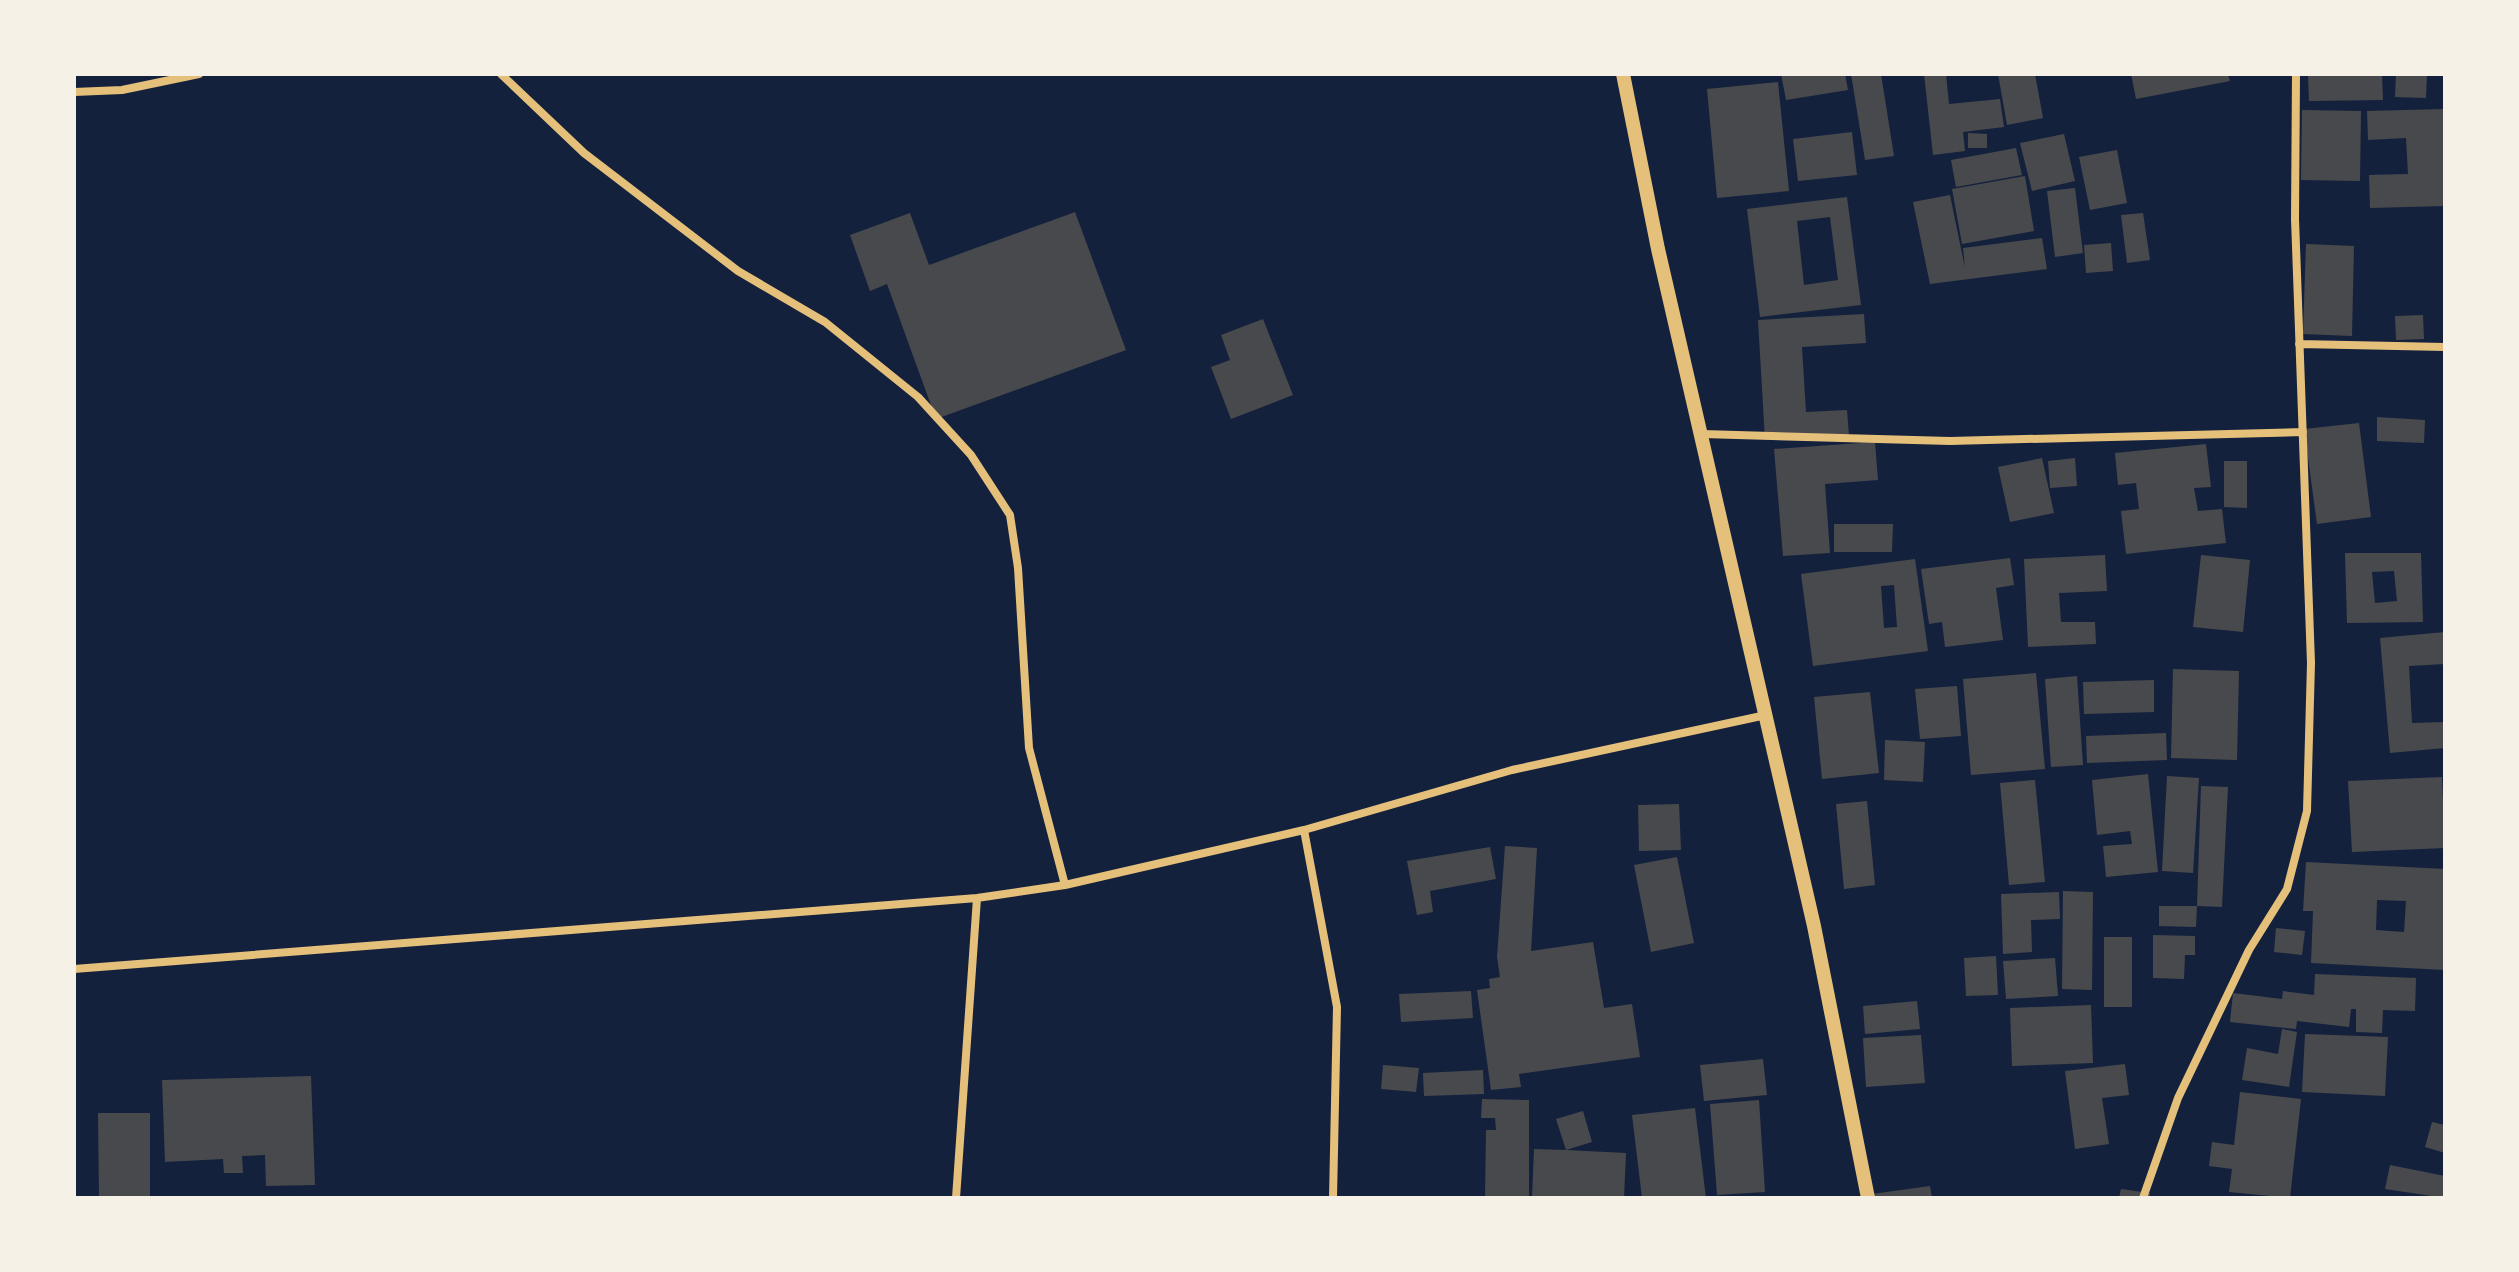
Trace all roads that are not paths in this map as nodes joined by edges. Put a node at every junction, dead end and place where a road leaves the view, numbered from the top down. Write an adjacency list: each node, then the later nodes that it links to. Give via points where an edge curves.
1 (199, 74): 5 (street, via 122,90)
2 (501, 74): 12 (street, via 584,153 738,271 825,322 918,397 971,455 1010,515 1029,748)
3 (1623, 74): 9 (street)
4 (2296, 74): 6 (street)
5 (74, 92)
6 (2299, 344): 7 (street); 8 (street)
7 (2445, 347)
8 (2303, 432): 9 (street, via 1950,441); 18 (street, via 2311,663 2307,811 2287,889 2249,950 2178,1098)
9 (1702, 434): 10 (street)
10 (1766, 715): 11 (street, via 1512,770); 17 (street)
11 (1304, 830): 12 (street); 16 (street, via 1337,1007)
12 (1065, 885): 13 (street)
13 (977, 898): 14 (street); 15 (street)
14 (74, 969)
15 (956, 1198)
16 (1333, 1198)
17 (1868, 1198)
18 (2143, 1198)

